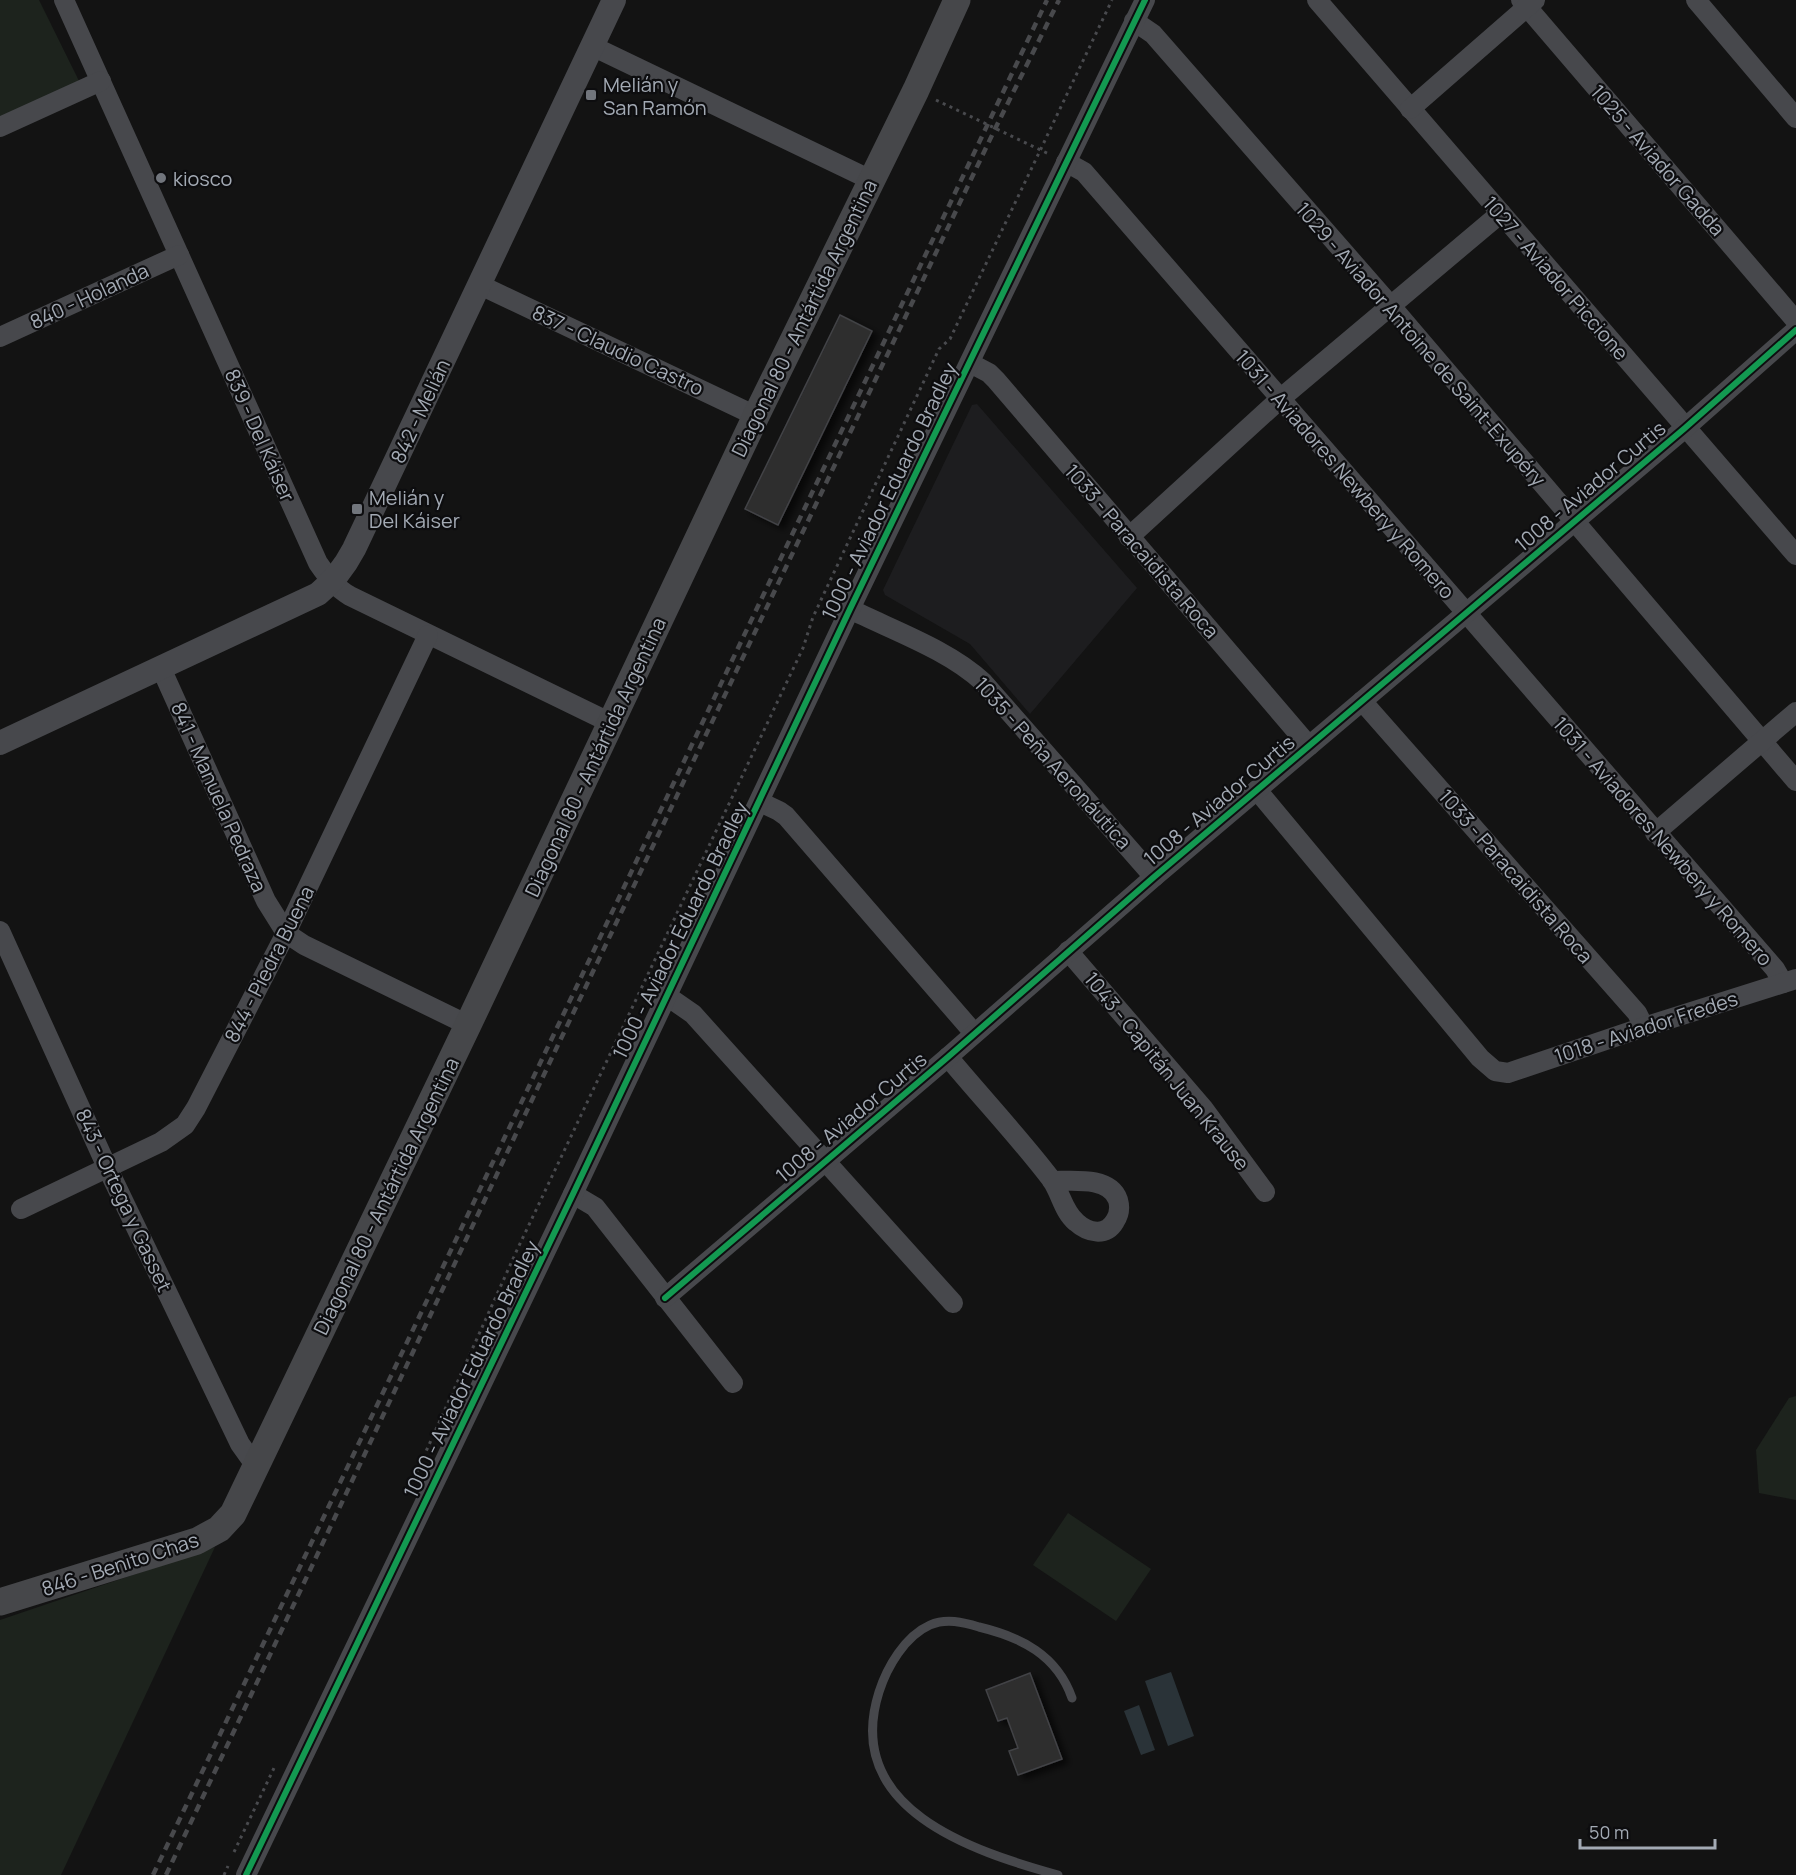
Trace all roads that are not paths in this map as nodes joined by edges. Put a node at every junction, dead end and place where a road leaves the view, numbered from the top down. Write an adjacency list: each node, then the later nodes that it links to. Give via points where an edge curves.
1 (64, 0): 10 (street, 839 - Del Káiser)
2 (614, 0): 9 (street, 842 - Melián)
3 (957, 0): 15 (main road, Diagonal 80 - Antártida Argentina)
4 (1145, 0): 8 (street, 1000 - Aviador Eduardo Bradley)
5 (1317, 0): 11 (street, 1027 - Aviador Piccione)
6 (1696, 0): 12 (street)
7 (1527, 2): 11 (street); 20 (street, 1025 - Aviador Gadda)
8 (1134, 21): 14 (street, 1000 - Aviador Eduardo Bradley); 19 (street, 1029 - Aviador Antoine de Saint-Exupéry, via 1153,34)
9 (592, 46): 15 (street); 18 (street, 842 - Melián)
10 (101, 81): 13 (street); 17 (street, 839 - Del Káiser)
11 (1410, 109): 16 (street, 1027 - Aviador Piccione)
12 (1796, 118)
13 (0, 127)
14 (1066, 162): 23 (street, 1000 - Aviador Eduardo Bradley); 24 (street, 1031 - Aviadores Newbery y Romero, via 1084,172)
15 (871, 180): 25 (main road, Diagonal 80 - Antártida Argentina)
16 (1501, 213): 19 (street); 26 (street, 1027 - Aviador Piccione)
17 (179, 255): 22 (street, 840 - Holanda); 30 (street, 839 - Del Káiser, via 318,563)
18 (480, 285): 25 (street, 837 - Claudio Castro); 30 (street, 842 - Melián, via 354,549)
19 (1390, 306): 24 (street); 27 (street, 1029 - Aviador Antoine de Saint-Exupéry)
20 (1796, 321)
21 (1796, 330): 26 (street, 1008 - Aviador Curtis)
22 (0, 337)
23 (970, 363): 28 (street, 1033 - Paracaidista Roca, via 996,380); 31 (street, 1000 - Aviador Eduardo Bradley)
24 (1280, 399): 28 (street); 32 (street, 1031 - Aviadores Newbery y Romero)
25 (756, 416): 37 (main road, Diagonal 80 - Antártida Argentina)
26 (1684, 428): 27 (street, 1008 - Aviador Curtis); 29 (street, 1027 - Aviador Piccione)
27 (1574, 521): 32 (street, 1008 - Aviador Curtis); 38 (street, 1029 - Aviador Antoine de Saint-Exupéry)
28 (1129, 537): 40 (street, 1033 - Paracaidista Roca)
29 (1796, 555)
30 (333, 582): 33 (street, 839 - Del Káiser, via 350,596); 34 (street, 842 - Melián, via 318,594)
31 (850, 609): 43 (street, 1000 - Aviador Eduardo Bradley); 45 (street, 1035 - Peña Aeronáutica, via 971,671)
32 (1465, 613): 35 (street, 1008 - Aviador Curtis); 44 (street, 1031 - Aviadores Newbery y Romero)
33 (428, 635): 37 (street, 839 - Del Káiser); 47 (street, 844 - Piedra Buena)
34 (161, 668): 39 (street, 842 - Melián); 47 (street, 841 - Manuela Pedraza, via 266,901)
35 (1362, 701): 40 (street, 1008 - Aviador Curtis); 52 (street, 1033 - Paracaidista Roca, via 1629,1004)
36 (1796, 711): 38 (street)
37 (611, 723): 51 (main road, Diagonal 80 - Antártida Argentina)
38 (1762, 741): 41 (street, 1029 - Aviador Antoine de Saint-Exupéry); 44 (street)
39 (0, 743)
40 (1309, 746): 42 (street, 1008 - Aviador Curtis)
41 (1796, 781)
42 (1257, 790): 45 (street, 1008 - Aviador Curtis); 52 (street, 1018 - Aviador Fredes, via 1480,1058 1495,1071 1508,1072)
43 (760, 802): 50 (street, 1000 - Aviador Eduardo Bradley); 53 (street, via 786,816)
44 (1654, 833): 49 (street, 1031 - Aviadores Newbery y Romero)
45 (1154, 877): 48 (street, 1008 - Aviador Curtis)
46 (0, 931): 56 (street, 843 - Ortega y Gasset)
47 (286, 933): 51 (street, 841 - Manuela Pedraza); 56 (street, 844 - Piedra Buena, via 185,1125 161,1142)
48 (1068, 951): 53 (street, 1008 - Aviador Curtis); 58 (street, 1043 - Capitán Juan Krause, via 1203,1108)
49 (1789, 981): 52 (street, 1018 - Aviador Fredes)
50 (667, 996): 55 (street, via 693,1014); 59 (street, 1000 - Aviador Eduardo Bradley)
51 (468, 1025): 64 (main road, Diagonal 80 - Antártida Argentina)
52 (1644, 1027)
53 (974, 1033): 54 (street, 1008 - Aviador Curtis)
54 (948, 1057): 55 (street, 1008 - Aviador Curtis); 57 (street)
55 (825, 1161): 61 (street, 1008 - Aviador Curtis); 62 (street)
56 (107, 1167): 60 (street, 844 - Piedra Buena); 64 (street, 843 - Ortega y Gasset, via 240,1444)
57 (1052, 1181)
58 (1265, 1192)
59 (573, 1194): 61 (street, via 595,1207); 68 (street, 1000 - Aviador Eduardo Bradley)
60 (21, 1209)
61 (665, 1298): 63 (street)
62 (953, 1303)
63 (733, 1383)
64 (255, 1465): 65 (main road, Diagonal 80 - Antártida Argentina)
65 (233, 1514): 66 (main road, 846 - Benito Chas, via 197,1541)
66 (0, 1602)
67 (1072, 1698): 69 (lane, via 1059,1671 1024,1643 999,1632 945,1621 920,1631 893,1661 881,1685 873,1726 876,1752 890,1786 921,1818 976,1849)
68 (246, 1875)
69 (1058, 1875)

